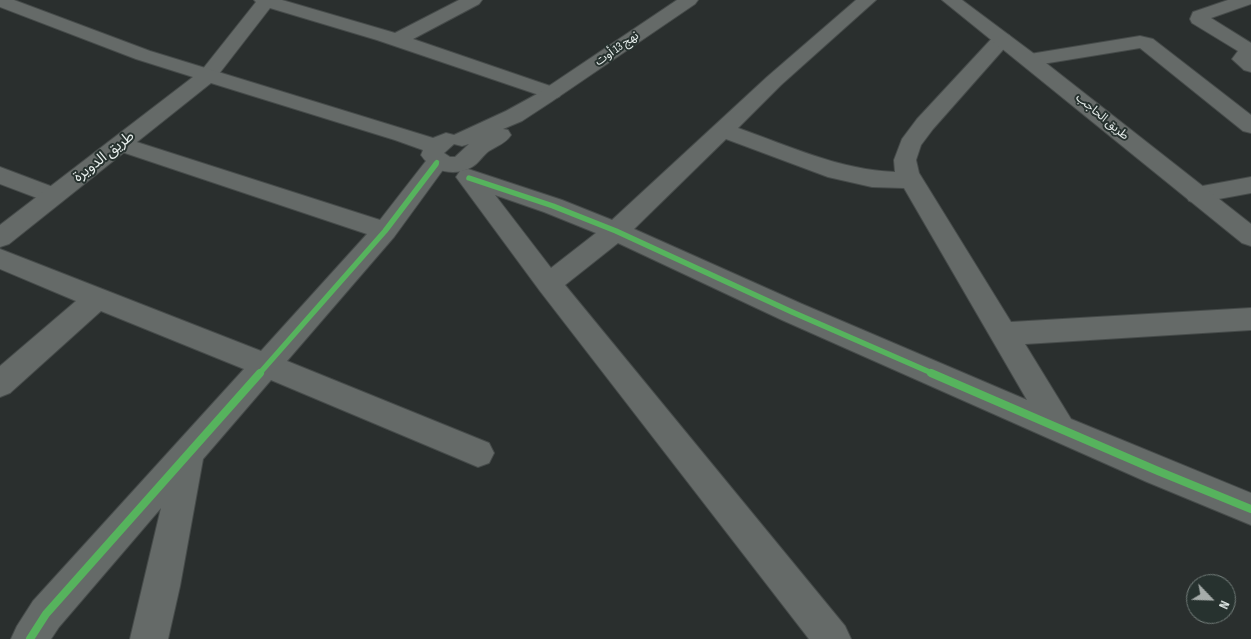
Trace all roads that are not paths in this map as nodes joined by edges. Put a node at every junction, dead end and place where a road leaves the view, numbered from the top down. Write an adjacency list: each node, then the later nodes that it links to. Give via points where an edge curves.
1 (266, 0): 9 (street); 12 (street, طريق الدويرة)
2 (472, 0): 9 (street)
3 (689, 0): 13 (street, نهج 13 أوت)
4 (867, 0): 15 (street)
5 (951, 0): 8 (street, طريق الحاجب)
6 (1245, 0): 11 (street, via 1199,19 1246,48 1248,52 1242,59)
7 (0, 1): 12 (street, via 143,55)
8 (1002, 39): 10 (street, طريق الحاجب); 19 (street, via 924,124 910,144 905,160)
9 (398, 40): 13 (street)
10 (1030, 60): 14 (street, via 1146,43); 21 (street, طريق الحاجب)
11 (1251, 66)
12 (208, 75): 16 (street, طريق الدويرة); 17 (street, via 403,135)
13 (548, 95): 17 (street, نهج 13 أوت, via 504,133)
14 (1251, 126)
15 (723, 130): 19 (street, via 828,169 872,178); 24 (street)
16 (121, 144): 22 (street, طريق الدويرة); 23 (street)
17 (456, 157): 23 (street); 24 (street, via 553,206); 28 (street)
18 (0, 175): 22 (street)
19 (912, 180): 31 (street)
20 (1251, 185): 21 (street)
21 (1197, 195): 25 (street, طريق الحاجب)
22 (53, 196): 26 (street, طريق الدويرة)
23 (385, 231): 32 (street)
24 (616, 231): 28 (street); 34 (street, via 792,312)
25 (1251, 237)
26 (0, 238)
27 (0, 259): 29 (street)
28 (550, 284): 40 (street)
29 (97, 298): 32 (street); 33 (street)
30 (1251, 319): 31 (street)
31 (1003, 334): 34 (street)
32 (266, 366): 35 (street); 36 (street)
33 (0, 384)
34 (1060, 428): 37 (street)
35 (478, 453)
36 (188, 454): 38 (street, via 46,614); 39 (street)
37 (1251, 509)
38 (30, 639)
39 (149, 639)
40 (832, 639)

